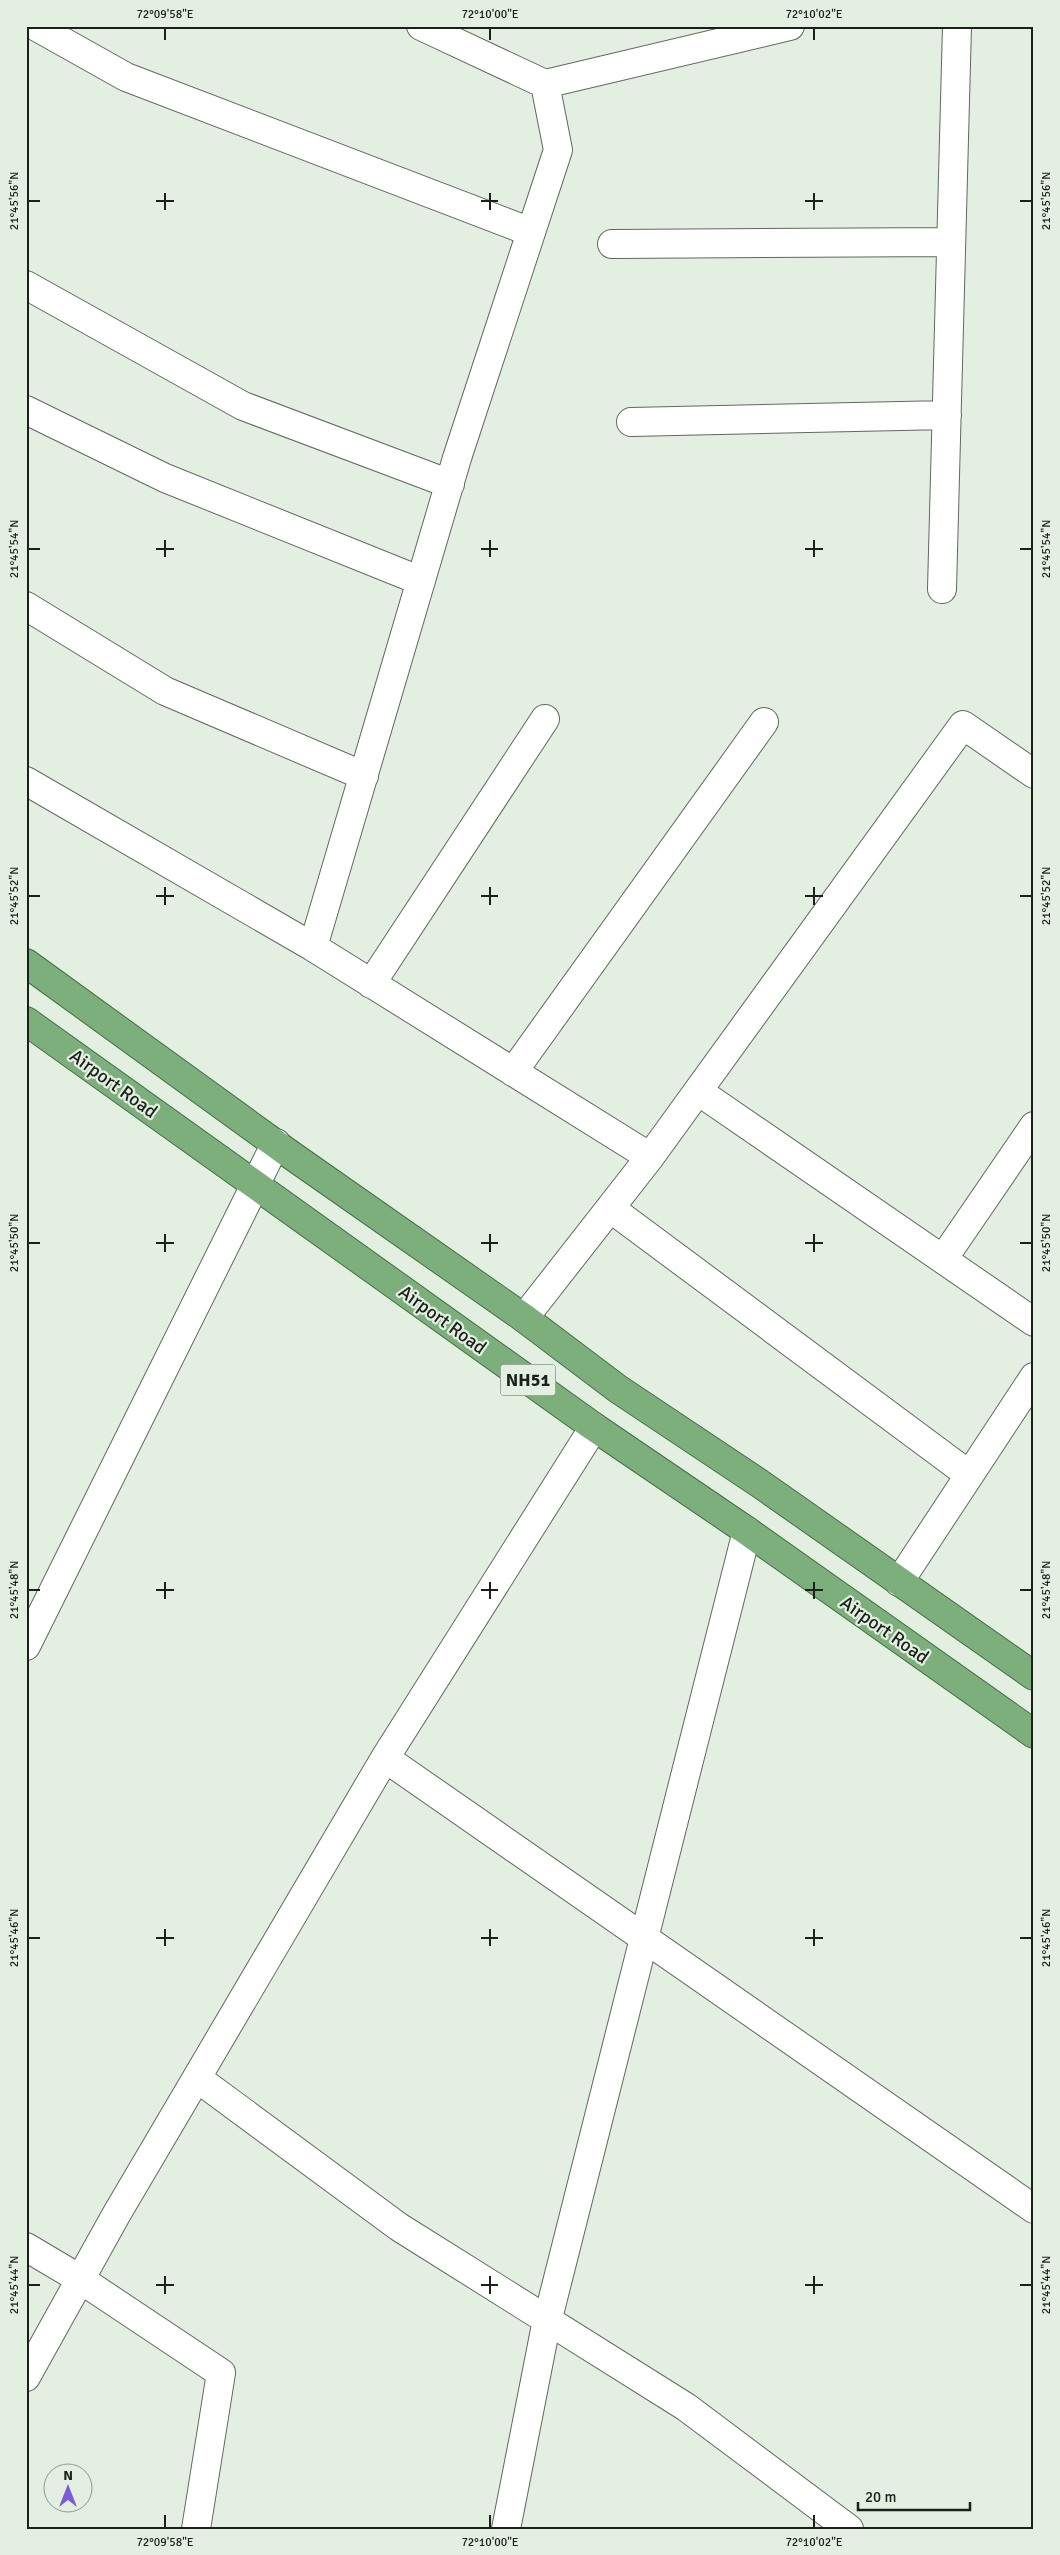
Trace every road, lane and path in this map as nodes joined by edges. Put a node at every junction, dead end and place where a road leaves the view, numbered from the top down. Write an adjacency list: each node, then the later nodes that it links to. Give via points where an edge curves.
1 (35, 26): 6 (street, via 126,77)
2 (421, 26): 5 (street)
3 (790, 26): 5 (street)
4 (957, 26): 7 (street)
5 (545, 84): 6 (street, via 558,150)
6 (531, 232): 13 (street)
7 (951, 242): 8 (street); 11 (street)
8 (612, 244)
9 (26, 285): 13 (street, via 243,406)
10 (26, 410): 14 (street, via 165,478)
11 (947, 415): 12 (street); 15 (street)
12 (631, 422)
13 (450, 484): 14 (street)
14 (422, 580): 20 (street)
15 (942, 589)
16 (26, 606): 20 (street, via 165,691)
17 (545, 719): 24 (street)
18 (764, 722): 26 (street)
19 (1034, 774): 27 (street, via 963,725)
20 (364, 776): 22 (street)
21 (26, 781): 22 (street)
22 (314, 948): 24 (street)
23 (26, 963): 29 (highway, NH51)
24 (371, 984): 26 (street)
25 (26, 1021): 31 (highway, Airport Road / NH51)
26 (513, 1072): 30 (street)
27 (698, 1091): 30 (street); 33 (street)
28 (1034, 1126): 33 (street)
29 (276, 1143): 31 (street); 34 (highway, NH51)
30 (650, 1158): 32 (street)
31 (254, 1184): 37 (highway, Airport Road / NH51); 41 (street)
32 (610, 1208): 34 (street); 38 (street)
33 (944, 1259): 35 (street)
34 (524, 1318): 40 (highway, NH51, via 618,1389 759,1483)
35 (1034, 1322)
36 (1034, 1377): 38 (street)
37 (594, 1427): 39 (highway, Airport Road / NH51); 44 (street)
38 (968, 1474): 40 (street)
39 (747, 1531): 43 (highway, Airport Road / NH51); 45 (street)
40 (898, 1582): 42 (highway, NH51)
41 (26, 1646)
42 (1034, 1676)
43 (1034, 1734)
44 (385, 1758): 45 (street); 46 (street)
45 (643, 1937): 47 (street); 50 (street)
46 (197, 2078): 49 (street); 50 (street, via 399,2227)
47 (1034, 2209)
48 (26, 2247): 49 (street)
49 (80, 2279): 51 (street); 53 (street, via 221,2373)
50 (548, 2319): 52 (street, via 686,2407); 54 (street)
51 (26, 2377)
52 (847, 2528)
53 (196, 2529)
54 (506, 2529)

